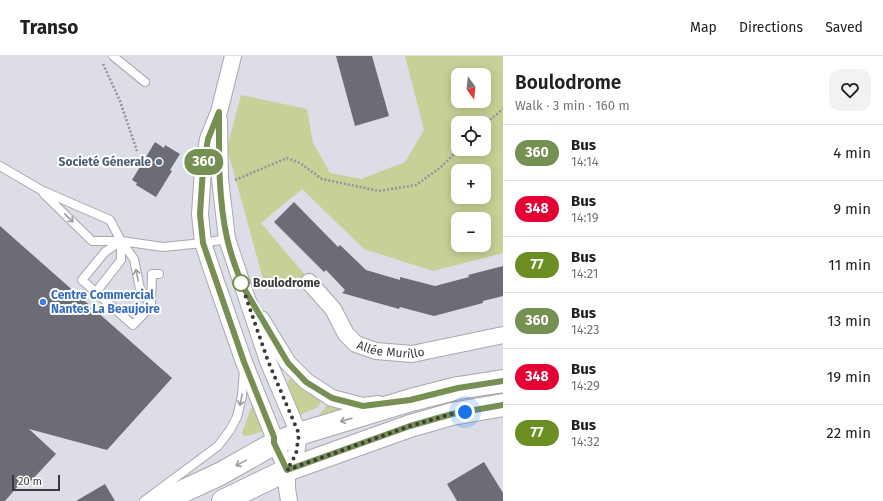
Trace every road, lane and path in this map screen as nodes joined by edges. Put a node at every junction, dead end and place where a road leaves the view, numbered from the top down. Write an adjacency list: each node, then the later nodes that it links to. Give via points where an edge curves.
1 (113, 56): 4 (lane)
2 (233, 56): 6 (street)
3 (102, 63): 8 (path, via 120,101)
4 (145, 82)
5 (503, 109): 7 (path)
6 (219, 112): 13 (street, via 220,179); 15 (street, via 208,139 203,169 200,214)
7 (491, 119)
8 (137, 151)
9 (452, 156): 11 (path, via 416,185 379,191 322,179 300,163 287,158)
10 (0, 166): 12 (lane)
11 (230, 182)
12 (41, 190): 14 (lane, via 110,220); 14 (lane, one-way to 14, via 92,241)
13 (227, 239): 15 (lane); 18 (street)
14 (121, 241): 15 (lane, via 163,247); 19 (lane, via 121,260); 19 (lane, via 105,252 82,280); 20 (lane, one-way to 14, via 140,289 134,259)
15 (203, 243): 22 (street)
16 (159, 274): 20 (lane, via 152,274)
17 (309, 282): 21 (street, Allée Murillo, via 333,309 346,334 356,344 376,351 412,354)
18 (242, 285): 24 (street, via 288,363 306,382 332,398 363,406); 26 (street, via 268,361)
19 (96, 292): 20 (lane, via 133,325)
20 (150, 306)
21 (503, 335)
22 (244, 362): 27 (street, via 274,437); 29 (lane, one-way to 29, via 242,396 237,417 230,430 218,446)
23 (503, 381): 24 (main road, via 458,388)
24 (410, 400): 26 (main road, one-way to 26)
25 (503, 406): 28 (main road, via 452,414 410,426)
26 (299, 434): 27 (main road); 28 (street, via 296,454)
27 (274, 443): 28 (street); 30 (main road, one-way to 30, via 220,474)
28 (287, 470): 31 (main road); 32 (street)
29 (144, 501)
30 (162, 501)
31 (223, 501)
32 (288, 501)

